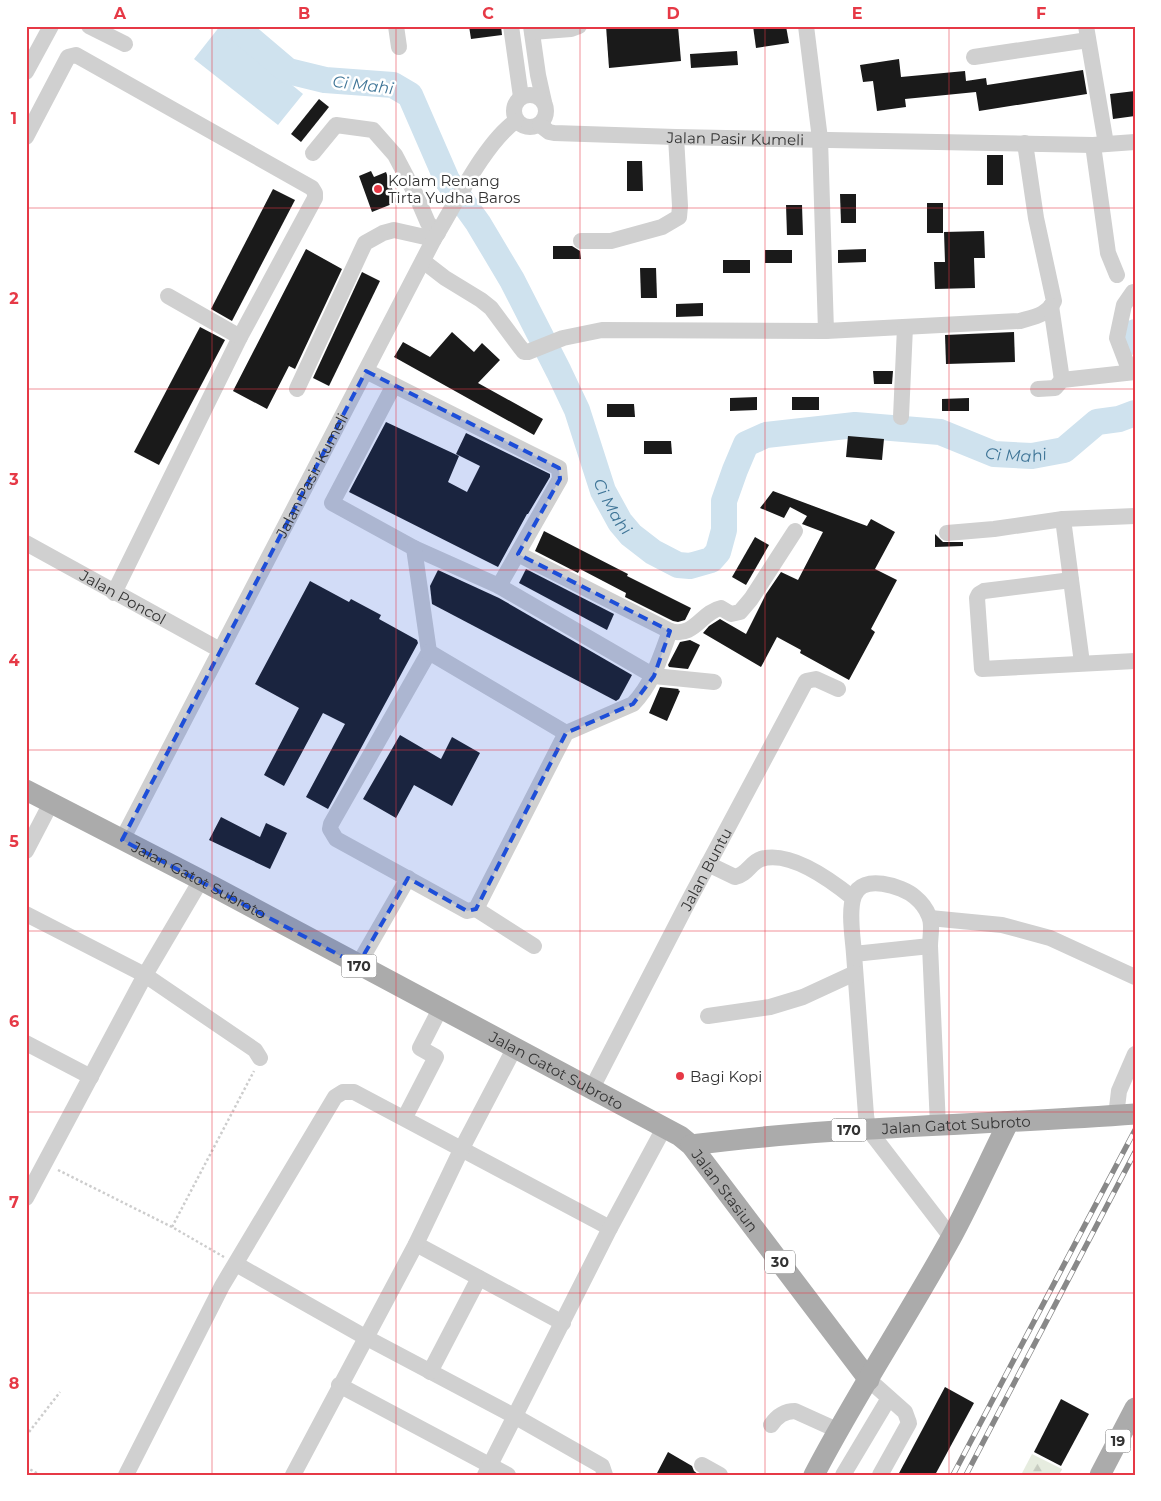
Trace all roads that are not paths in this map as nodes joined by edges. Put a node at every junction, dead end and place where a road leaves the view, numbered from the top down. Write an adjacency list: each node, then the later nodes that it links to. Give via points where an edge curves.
1 (51, 26): 12 (street)
2 (90, 26): 9 (street)
3 (396, 26): 10 (street)
4 (511, 26): 13 (street)
5 (579, 26): 7 (street)
6 (806, 26): 19 (street, Jalan Pasir Kumeli)
7 (532, 29): 14 (street)
8 (1087, 33): 11 (street); 22 (street)
9 (125, 44)
10 (399, 47)
11 (974, 57)
12 (26, 72)
13 (521, 97): 14 (street, via 529,94); 15 (street, via 513,112)
14 (544, 102): 16 (street, via 547,110)
15 (516, 121): 16 (street, Jalan Pasir Kumeli, via 532,128); 24 (street, Jalan Pasir Kumeli, via 492,144)
16 (540, 125): 18 (street, Jalan Pasir Kumeli, via 554,134)
17 (26, 137): 33 (street, via 68,56 76,55 312,188 315,198)
18 (676, 137): 19 (street, Jalan Pasir Kumeli); 25 (street, via 679,217 662,227 611,241)
19 (820, 139): 21 (street); 32 (street)
20 (1135, 142): 22 (street)
21 (1025, 143): 22 (street); 30 (street, via 1036,218 1054,300)
22 (1099, 144): 27 (street, via 1108,254)
23 (313, 153): 24 (street, via 336,125 373,130 395,155 428,223)
24 (439, 231): 26 (street, Jalan Pasir Kumeli); 38 (street, via 394,230 364,243)
25 (581, 241)
26 (423, 261): 32 (street, via 491,308 524,352 570,336 602,330); 34 (street, Jalan Pasir Kumeli)
27 (1117, 275)
28 (1133, 292): 35 (street, via 1124,305 1117,338)
29 (168, 296): 33 (street)
30 (1051, 306): 31 (street, via 1038,316 1020,321); 36 (street)
31 (905, 327): 32 (street); 40 (street)
32 (826, 331)
33 (240, 337): 50 (street)
34 (366, 371): 37 (street); 52 (street, Jalan Pasir Kumeli)
35 (1133, 372): 36 (street)
36 (1062, 380): 39 (street, via 1055,388)
37 (394, 385): 46 (street, via 332,503); 47 (street, via 559,468 560,479)
38 (297, 389)
39 (1038, 389)
40 (902, 417)
41 (1135, 516): 42 (street)
42 (1063, 518): 44 (street, via 994,530); 48 (street)
43 (795, 530): 51 (street, via 752,599 740,612 731,614 721,608 714,609 690,629 676,633)
44 (947, 533)
45 (26, 543): 50 (street, Jalan Poncol)
46 (414, 548): 49 (street); 53 (street)
47 (518, 554): 49 (street); 51 (street)
48 (1071, 580): 55 (street); 55 (street, via 979,594 982,669)
49 (500, 586): 56 (street)
50 (114, 592): 52 (street, Jalan Poncol)
51 (670, 631): 56 (street)
52 (220, 650): 62 (street, Jalan Pasir Kumeli)
53 (428, 652): 59 (street); 65 (street, via 330,829 336,839)
54 (1135, 661): 55 (street)
55 (1082, 663)
56 (654, 676): 57 (street); 59 (street, via 633,704)
57 (714, 682)
58 (838, 689): 64 (street, Jalan Buntu, via 816,679 806,681)
59 (566, 733): 68 (street)
60 (26, 790): 61 (main road, Jalan Gatot Subroto / 170)
61 (52, 803): 62 (main road, Jalan Gatot Subroto / 170); 63 (street)
62 (122, 840): 66 (main road, Jalan Gatot Subroto / 170)
63 (26, 852)
64 (708, 864): 67 (street, via 735,877 762,859 789,860 810,868); 85 (street, Jalan Buntu)
65 (408, 878): 68 (street, via 467,911); 74 (street)
66 (201, 880): 74 (main road, Jalan Gatot Subroto / 170); 76 (street)
67 (853, 898): 70 (street, via 865,886 882,883 914,896); 73 (street)
68 (476, 909): 71 (street)
69 (26, 914): 76 (street)
70 (930, 918): 72 (street); 77 (street, via 1002,925 1050,938)
71 (534, 946)
72 (930, 946): 73 (street); 89 (street)
73 (854, 954): 75 (street)
74 (358, 965): 78 (main road, Jalan Gatot Subroto / 170)
75 (855, 973): 79 (street, via 803,997 770,1007); 91 (street)
76 (145, 975): 83 (street, via 255,1050); 84 (street)
77 (1135, 976)
78 (440, 1009): 81 (main road, Jalan Gatot Subroto / 170); 87 (street, via 420,1048 436,1056)
79 (708, 1016)
80 (26, 1043): 84 (street)
81 (514, 1048): 85 (main road, Jalan Gatot Subroto / 170); 94 (street)
82 (1135, 1054): 86 (street, via 1118,1091)
83 (260, 1058)
84 (91, 1077): 96 (street)
85 (591, 1090): 90 (main road, Jalan Gatot Subroto / 170)
86 (1126, 1115): 88 (main road, Jalan Gatot Subroto / 170)
87 (405, 1118): 94 (street); 100 (street, via 354,1092 342,1092 335,1097)
88 (1008, 1123): 89 (main road, Jalan Gatot Subroto / 170); 98 (main road)
89 (938, 1126): 91 (main road, Jalan Gatot Subroto / 170)
90 (664, 1128): 93 (main road, Jalan Gatot Subroto / 170); 97 (street)
91 (868, 1129): 92 (main road, Jalan Gatot Subroto / 170); 98 (street)
92 (736, 1139): 93 (main road, Jalan Gatot Subroto / 170); 95 (main road, via 718,1150)
93 (691, 1144): 95 (main road, Jalan Stasiun / 30)
94 (460, 1150): 97 (street); 99 (street)
95 (714, 1176): 105 (main road, Jalan Stasiun / 30)
96 (26, 1198)
97 (610, 1228): 102 (street)
98 (952, 1237): 105 (main road)
99 (416, 1244): 101 (street); 103 (street)
100 (236, 1264): 103 (street); 114 (street)
101 (479, 1278): 102 (street); 104 (street)
102 (563, 1323): 109 (street)
103 (365, 1337): 104 (street); 106 (street)
104 (430, 1372): 109 (street)
105 (869, 1380): 107 (street); 111 (main road)
106 (339, 1385): 113 (street); 115 (street)
107 (889, 1398): 120 (street); 121 (street, via 906,1412 909,1423)
108 (1135, 1408): 122 (main road, 19)
109 (516, 1417): 113 (street); 117 (street, via 602,1466)
110 (771, 1425): 111 (street, via 776,1417 795,1411)
111 (837, 1430): 119 (main road)
112 (702, 1464): 118 (street)
113 (488, 1470): 116 (street)
114 (126, 1475)
115 (293, 1475)
116 (508, 1475)
117 (605, 1475)
118 (720, 1475)
119 (814, 1475)
120 (843, 1475)
121 (880, 1475)
122 (1100, 1475)

